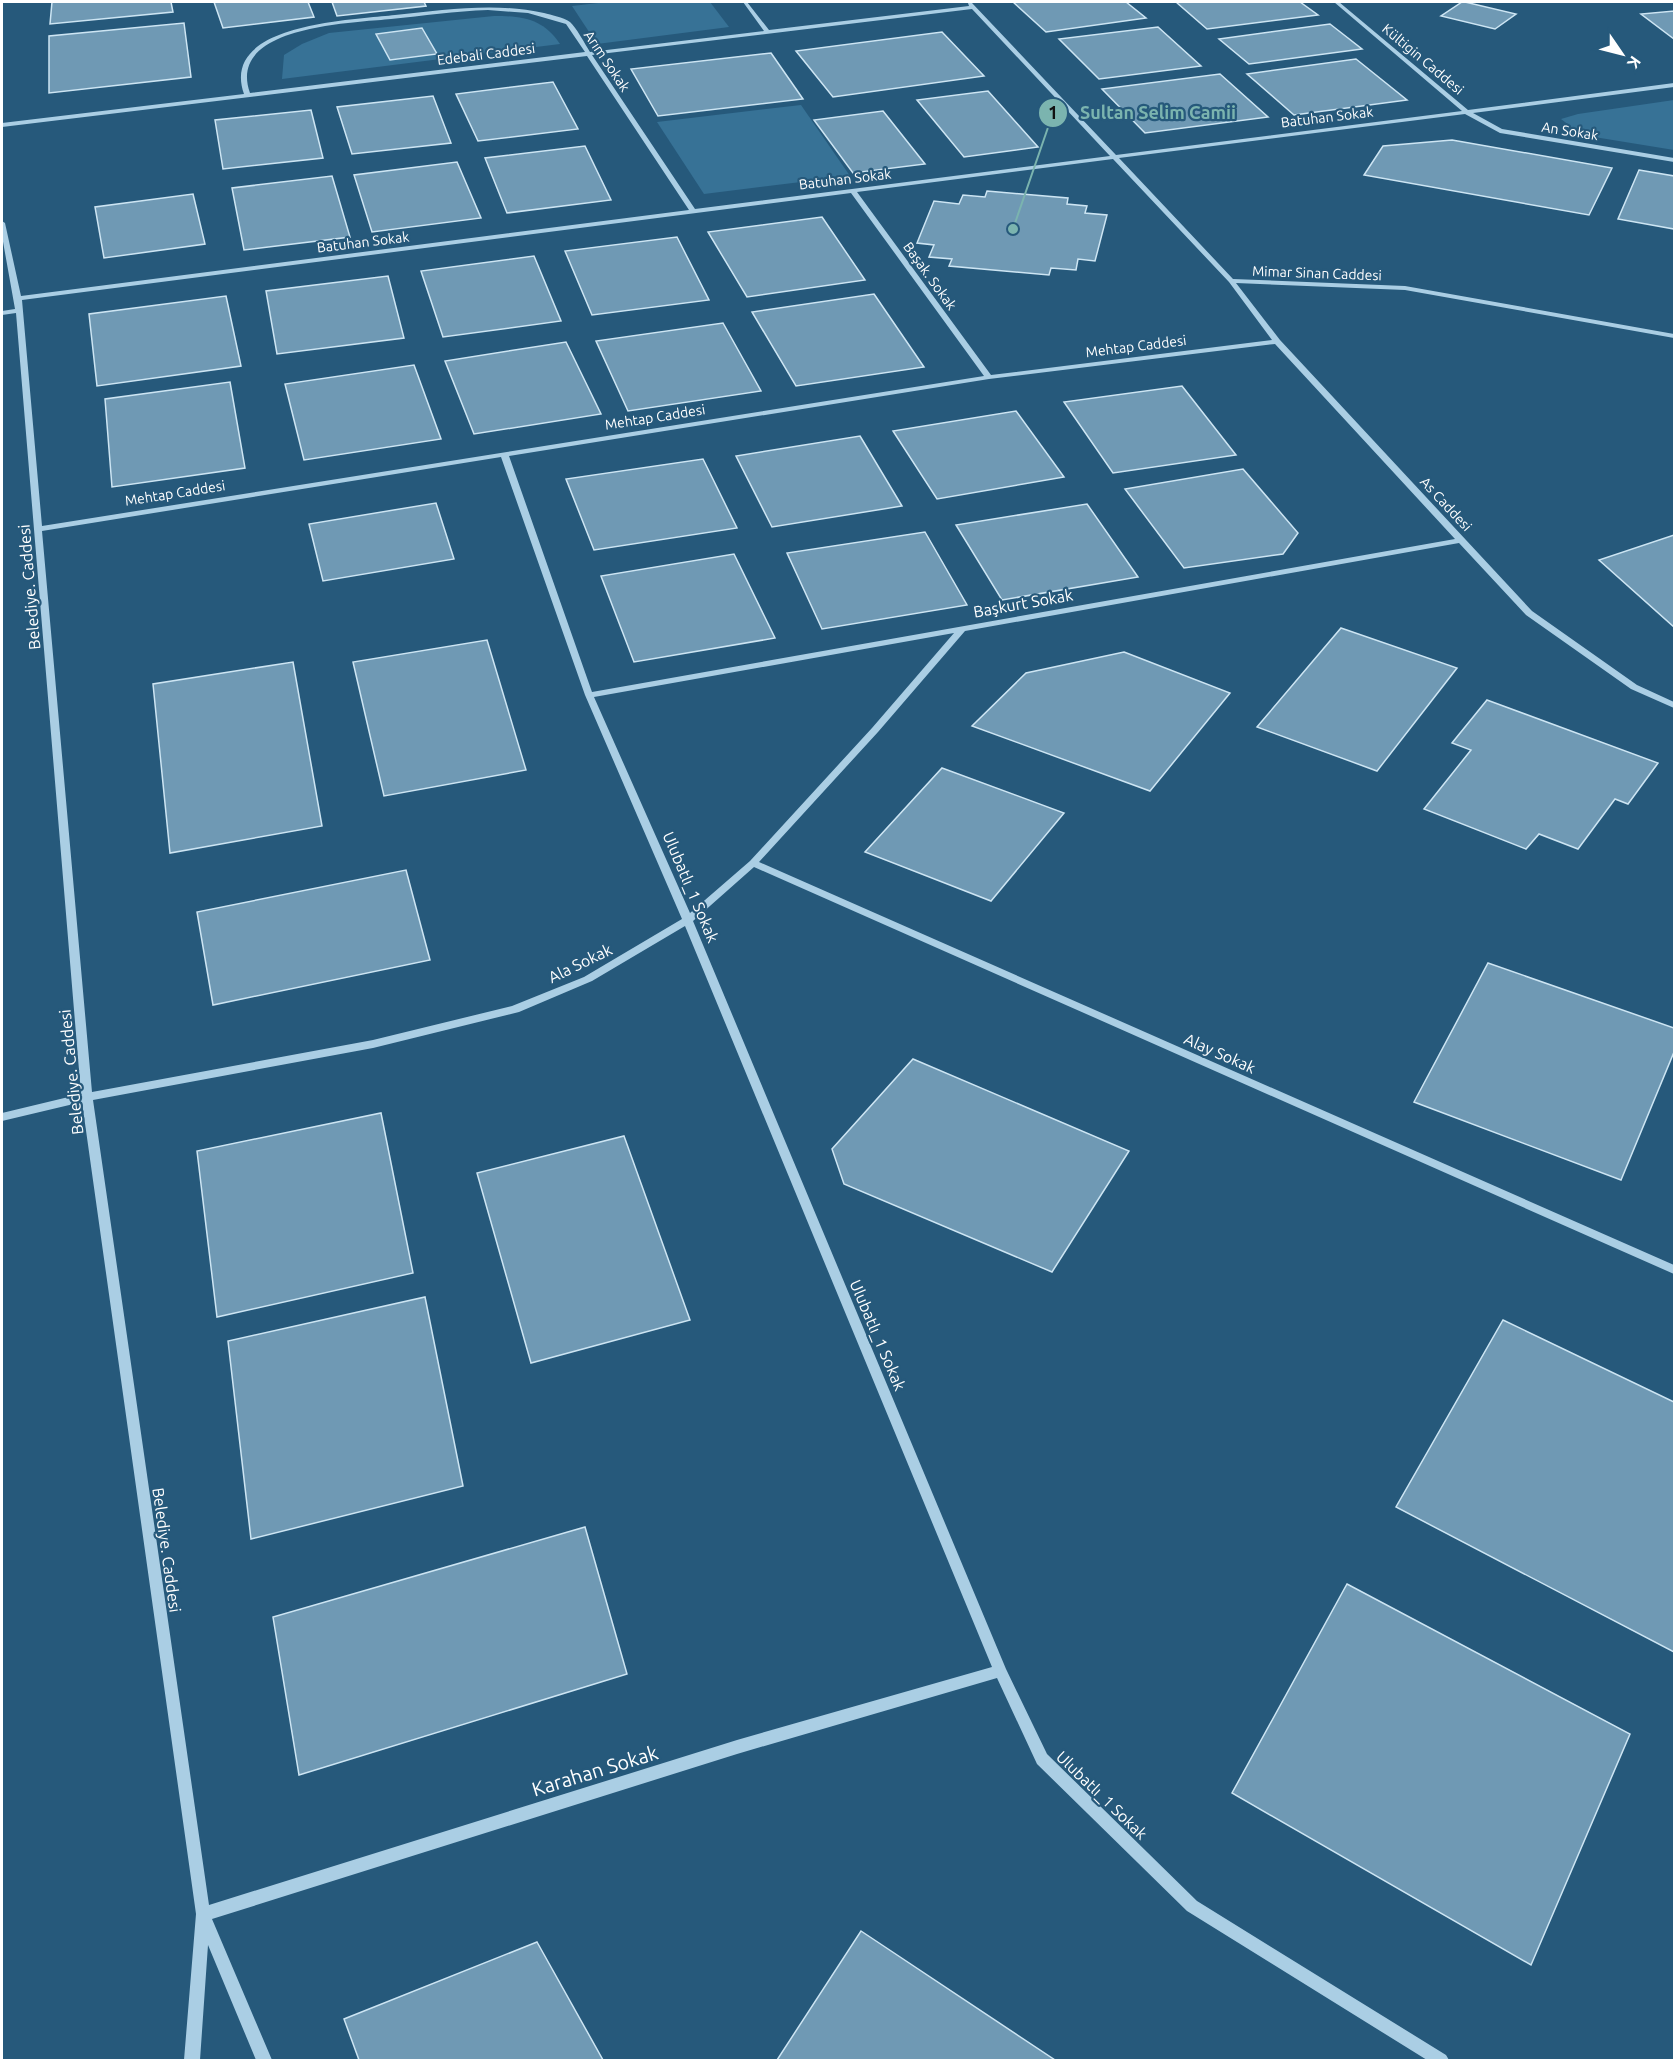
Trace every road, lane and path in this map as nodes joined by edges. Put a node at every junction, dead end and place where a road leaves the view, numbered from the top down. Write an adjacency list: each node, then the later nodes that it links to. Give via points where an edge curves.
1 (745, 2): 4 (street)
2 (1336, 2): 8 (street, Kültigin Caddesi)
3 (970, 4): 4 (street, Edebali Caddesi); 10 (street, Mimar Sinan Caddesi)
4 (768, 32): 5 (street, Edebali Caddesi)
5 (587, 54): 7 (street, Edebali Caddesi); 7 (street, Arım Sokak, via 568,23 534,10 470,8 325,25 279,36 262,46 248,61 242,76); 13 (street, Arım Sokak)
6 (1674, 85): 8 (street, Batuhan Sokak)
7 (248, 96): 9 (street, Edebali Caddesi)
8 (1467, 112): 10 (street, Batuhan Sokak); 11 (street, An Sokak, via 1500,131)
9 (2, 125)
10 (1114, 156): 12 (street, Batuhan Sokak); 15 (street, Mimar Sinan Caddesi)
11 (1674, 160)
12 (852, 190): 13 (street, Batuhan Sokak); 21 (street, Başak. Sokak)
13 (693, 211): 16 (street, Batuhan Sokak)
14 (2, 223): 16 (street, Belediye. Caddesi)
15 (1231, 282): 19 (street, Mimar Sinan Caddesi, via 1405,288); 20 (street, As Caddesi)
16 (18, 298): 17 (street, Belediye. Caddesi)
17 (19, 311): 18 (street); 23 (street, Belediye. Caddesi)
18 (2, 313)
19 (1674, 336)
20 (1276, 342): 21 (street, Mehtap Caddesi); 24 (street, As Caddesi)
21 (989, 377): 22 (street, Mehtap Caddesi)
22 (504, 454): 23 (street, Mehtap Caddesi); 26 (street, Ulubatlı_1 Sokak)
23 (39, 529): 30 (street, Belediye. Caddesi)
24 (1462, 540): 25 (street, Başkurt Sokak); 27 (street, As Caddesi, via 1528,613 1634,687)
25 (962, 629): 26 (street, Başkurt Sokak); 28 (street, Ala Sokak)
26 (589, 695): 29 (street, Ulubatlı_1 Sokak)
27 (1674, 705)
28 (753, 863): 29 (street, Ala Sokak); 32 (street, Alay Sokak)
29 (688, 921): 30 (street, Ala Sokak, via 588,979 515,1009 373,1044); 33 (street, Ulubatlı_1 Sokak)
30 (87, 1097): 31 (street, Ala Sokak); 34 (street, Belediye. Caddesi)
31 (2, 1117)
32 (1674, 1270)
33 (1000, 1671): 34 (street, Karahan Sokak, via 726,1751); 37 (street, Ulubatlı_1 Sokak, via 1042,1759 1192,1906)
34 (203, 1914): 35 (street); 36 (street)
35 (192, 2061)
36 (264, 2061)
37 (1441, 2061)

